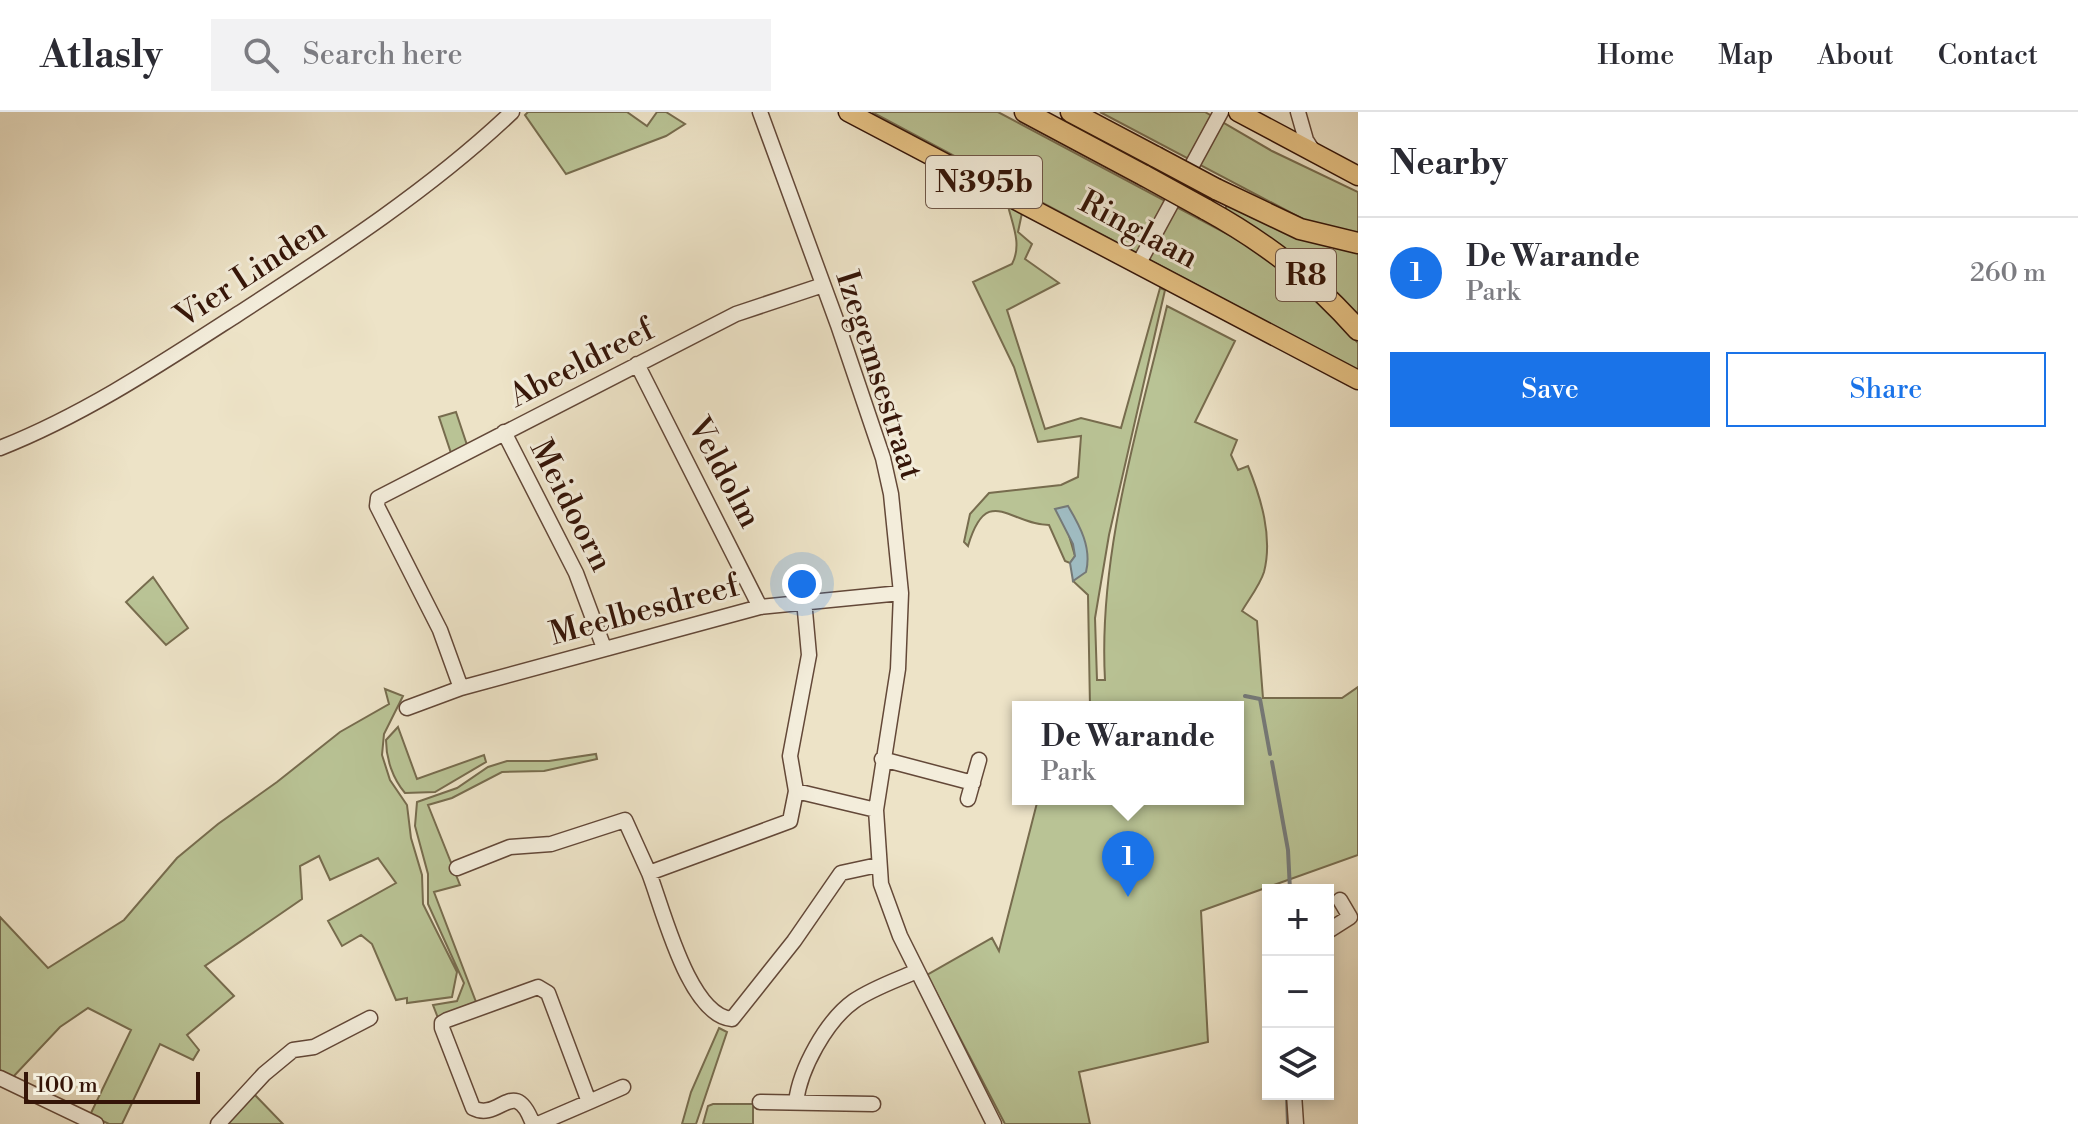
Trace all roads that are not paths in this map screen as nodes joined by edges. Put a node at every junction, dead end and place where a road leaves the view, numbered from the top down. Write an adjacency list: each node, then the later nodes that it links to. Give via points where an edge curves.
1 (512, 112): 18 (street, Vier Linden, via 331,254 45,431)
2 (760, 112): 13 (street, Izegemsestraat)
3 (848, 112): 12 (main road, Ringlaan / N395b)
4 (1025, 112): 14 (highway, R8, bridge, via 1245,231 1297,267)
5 (1071, 112): 11 (highway, R8, bridge, via 1300,229)
6 (1221, 112): 12 (street)
7 (1238, 112): 9 (main road)
8 (1298, 112): 9 (street)
9 (1315, 154): 10 (main road)
10 (1358, 176)
11 (1358, 243)
12 (1139, 263): 16 (main road, Ringlaan / N395b)
13 (823, 285): 15 (street, Abeeldreef, via 736,314); 19 (street, Izegemsestraat, via 883,458)
14 (1358, 330)
15 (637, 364): 17 (street, Abeeldreef); 21 (street, Veldolm)
16 (1358, 380)
17 (504, 432): 22 (street, Meidoorn, via 576,573); 23 (street, Abeeldreef, via 378,498 377,506 440,630)
18 (0, 448)
19 (901, 593): 20 (street, Meelbesdreef); 25 (street, Izegemsestraat, via 898,669)
20 (804, 600): 21 (street, Meelbesdreef); 28 (street, via 809,655 790,756)
21 (760, 607): 22 (street, Meelbesdreef)
22 (604, 648): 23 (street, Meelbesdreef)
23 (461, 688): 24 (street, Meelbesdreef)
24 (407, 708)
25 (882, 759): 27 (street); 30 (street, Izegemsestraat)
26 (979, 760): 27 (street)
27 (973, 783): 29 (street)
28 (796, 791): 30 (street); 33 (street, via 790,821)
29 (968, 799)
30 (876, 810): 31 (street, Izegemsestraat)
31 (878, 865): 33 (street, via 841,873 732,1019 718,1016 694,991); 37 (street, Izegemsestraat, via 892,916)
32 (457, 868): 33 (street, via 510,847 551,844 625,820)
33 (649, 873)
34 (1340, 900): 35 (street)
35 (1354, 923): 36 (street)
36 (1334, 929)
37 (917, 971): 44 (street, via 844,1010 802,1073); 49 (street, Izegemsestraat)
38 (370, 1018): 47 (street, via 314,1047 293,1050)
39 (0, 1078): 46 (street)
40 (623, 1087): 42 (street)
41 (1294, 1100): 50 (street)
42 (589, 1102): 48 (street); 48 (street, via 548,993 538,987 442,1023 473,1108 484,1111 513,1100 526,1105)
43 (760, 1102): 44 (street)
44 (796, 1102): 45 (street)
45 (873, 1104)
46 (96, 1124)
47 (218, 1124)
48 (535, 1124)
49 (994, 1124)
50 (1296, 1124)

